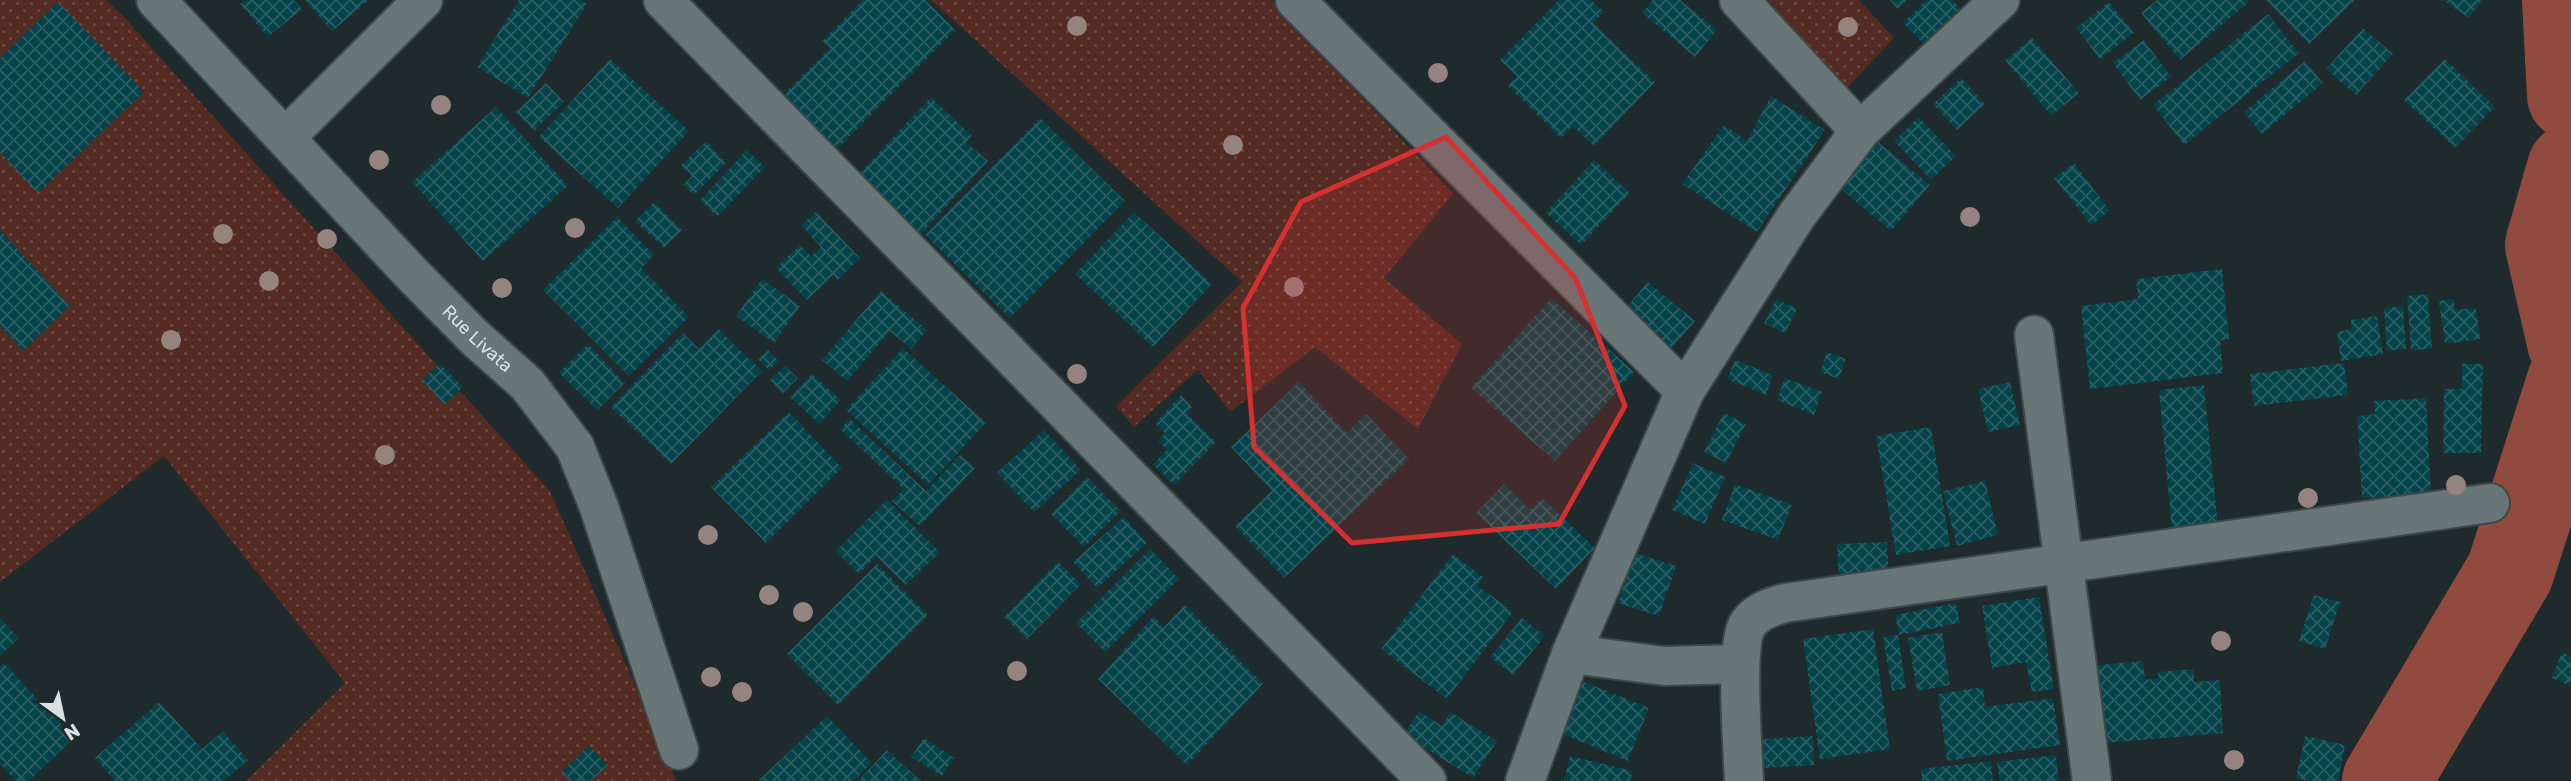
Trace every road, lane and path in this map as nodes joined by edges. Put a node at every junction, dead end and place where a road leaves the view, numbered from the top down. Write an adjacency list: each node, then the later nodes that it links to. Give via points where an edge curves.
1 (156, 0): 8 (street, Rue Livata)
2 (423, 0): 8 (street)
3 (663, 0): 16 (street)
4 (1295, 0): 10 (street)
5 (1739, 0): 7 (street)
6 (2000, 0): 7 (street)
7 (1860, 131): 10 (street, via 1797,215)
8 (286, 137): 15 (street, Rue Livata, via 474,337 527,384 575,447)
9 (2034, 335): 12 (street)
10 (1685, 391): 13 (street)
11 (2490, 503): 12 (street)
12 (2064, 563): 14 (street, via 1763,610 1747,625); 19 (street)
13 (1571, 654): 14 (street, via 1664,666); 17 (street)
14 (1740, 664): 18 (street)
15 (679, 750)
16 (1427, 781)
17 (1525, 781)
18 (1744, 781)
19 (2092, 781)

